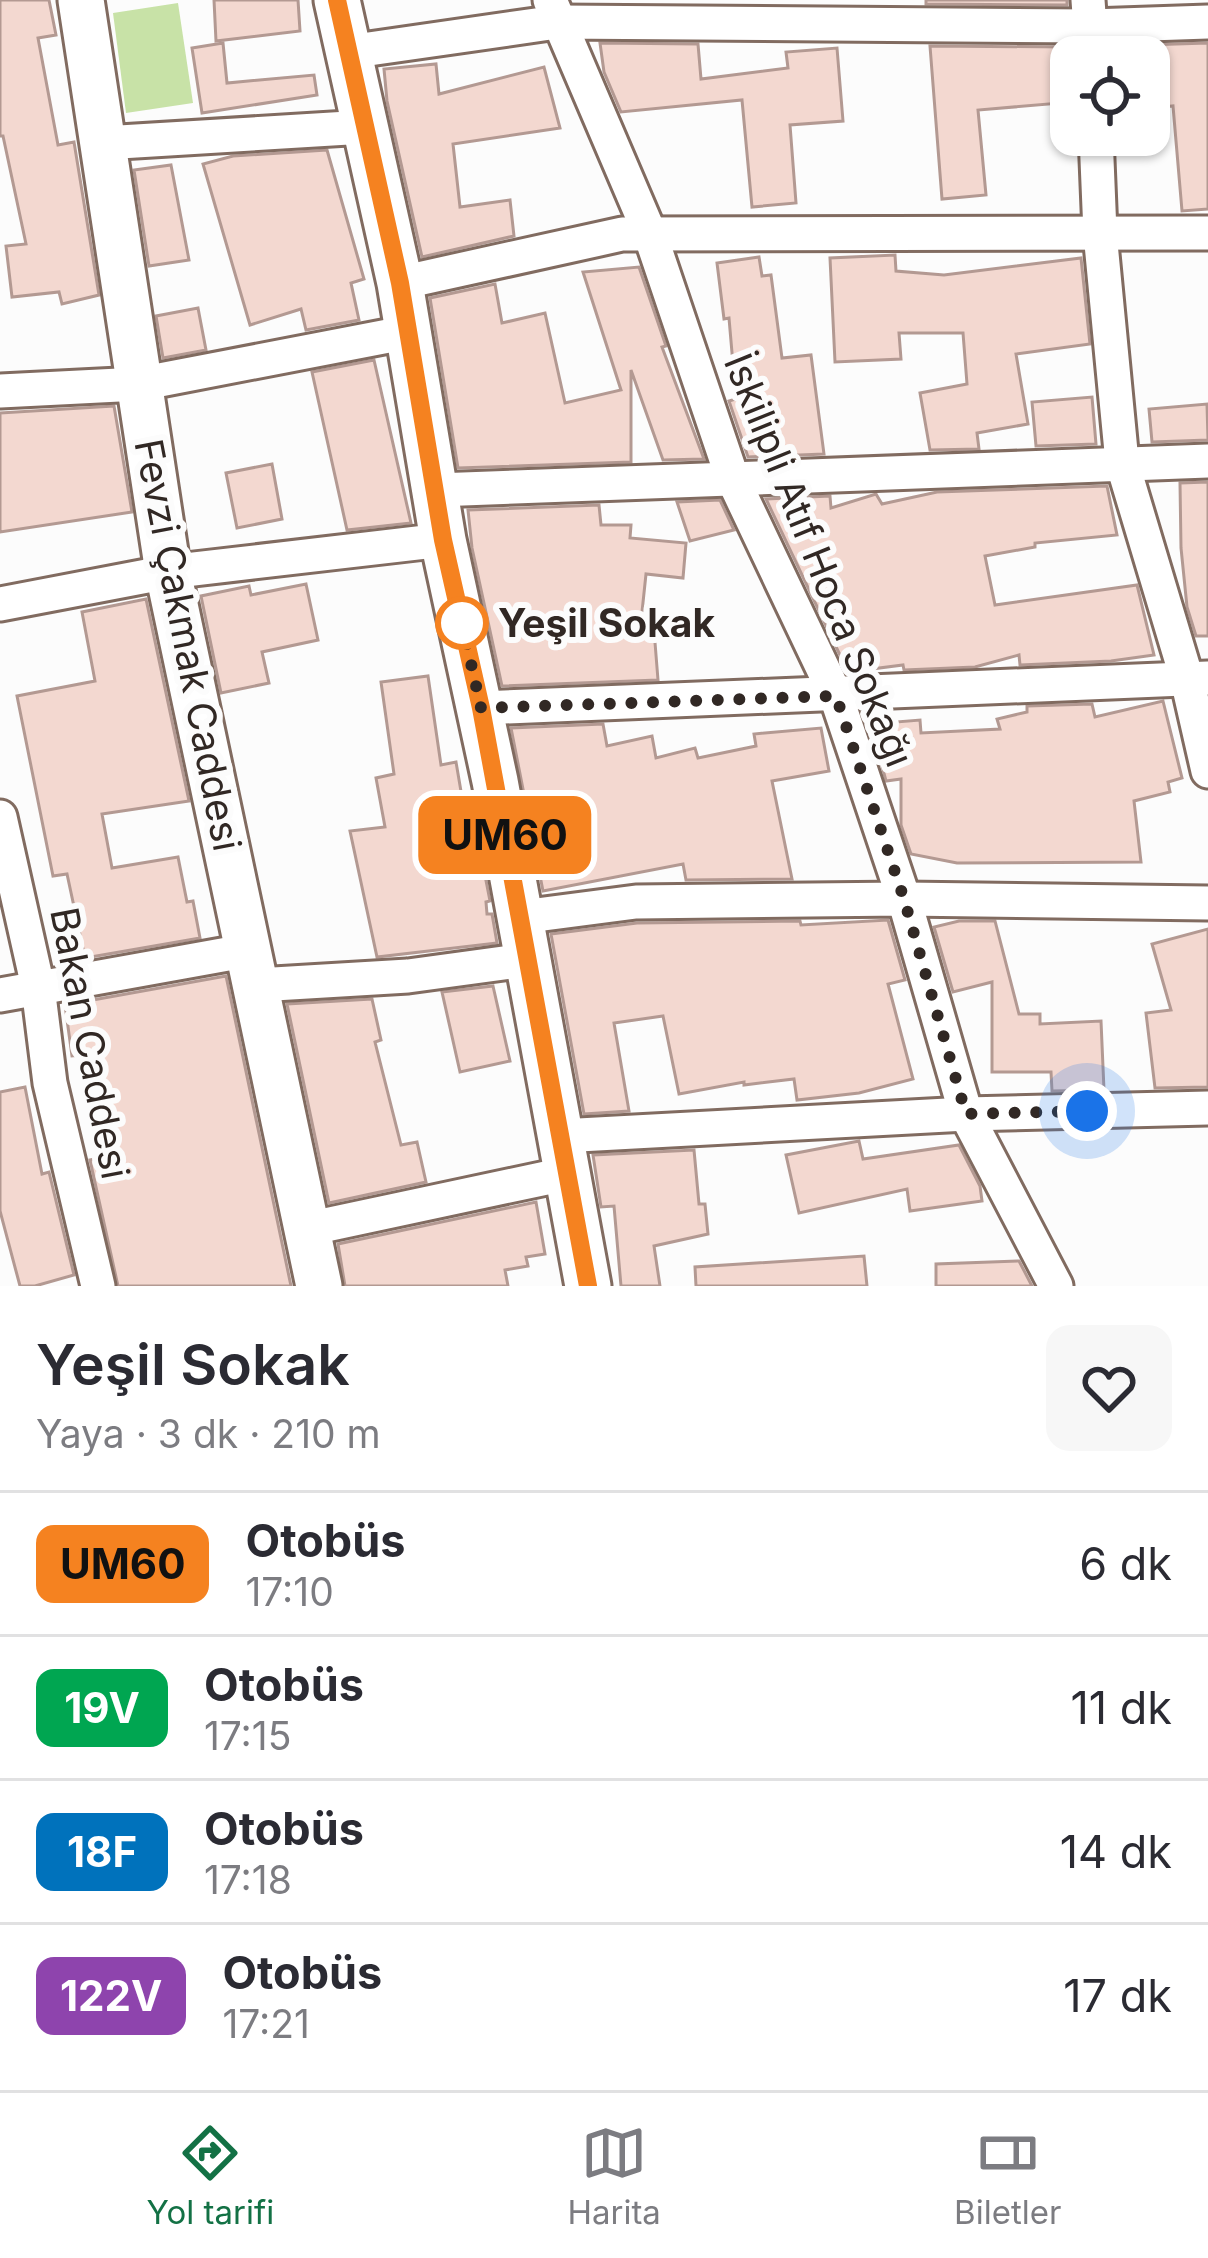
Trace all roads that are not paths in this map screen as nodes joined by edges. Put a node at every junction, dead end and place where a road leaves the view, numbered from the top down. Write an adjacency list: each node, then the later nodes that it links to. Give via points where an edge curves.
1 (81, 0): 8 (main road, Fevzi Çakmak Caddesi)
2 (337, 0): 6 (main road)
3 (553, 11): 5 (street); 6 (street); 12 (street, İskilipli Atıf Hoca Sokağı)
4 (1208, 22): 5 (street)
5 (1091, 28)
6 (348, 52): 7 (main road)
7 (365, 127): 8 (street); 13 (main road)
8 (103, 143): 15 (main road, Fevzi Çakmak Caddesi)
9 (1097, 156): 10 (street)
10 (1100, 233): 11 (street); 12 (street); 18 (street)
11 (1208, 233)
12 (650, 234): 13 (street); 19 (street, İskilipli Atıf Hoca Sokağı)
13 (400, 283): 14 (main road)
14 (409, 332): 15 (street); 20 (main road)
15 (139, 384): 16 (street); 22 (main road, Fevzi Çakmak Caddesi)
16 (0, 391)
17 (1208, 461): 18 (street)
18 (1122, 462): 19 (street); 24 (street)
19 (732, 476): 20 (street); 25 (street, İskilipli Atıf Hoca Sokağı)
20 (436, 490): 21 (main road)
21 (443, 540): 22 (street); 26 (main road)
22 (168, 572): 23 (street); 32 (main road, Fevzi Çakmak Caddesi)
23 (0, 604)
24 (1198, 679): 25 (street); 27 (street)
25 (836, 696): 26 (street); 29 (street, İskilipli Atıf Hoca Sokağı)
26 (481, 708): 31 (main road)
27 (1208, 771)
28 (0, 817): 33 (street, Bakan Caddesi)
29 (904, 899): 30 (street); 31 (street, via 636,902); 36 (street, İskilipli Atıf Hoca Sokağı)
30 (1208, 903)
31 (523, 938): 32 (street, via 408,976); 37 (main road)
32 (253, 968): 33 (street); 38 (main road, Fevzi Çakmak Caddesi)
33 (38, 987): 34 (street); 39 (street, Bakan Caddesi, via 50,1083)
34 (0, 995)
35 (1208, 1108): 36 (street)
36 (966, 1114): 37 (street); 42 (street, İskilipli Atıf Hoca Sokağı)
37 (562, 1155): 38 (street); 41 (main road)
38 (307, 1229): 40 (main road, Fevzi Çakmak Caddesi)
39 (98, 1286)
40 (319, 1286)
41 (588, 1286)
42 (1056, 1286)

